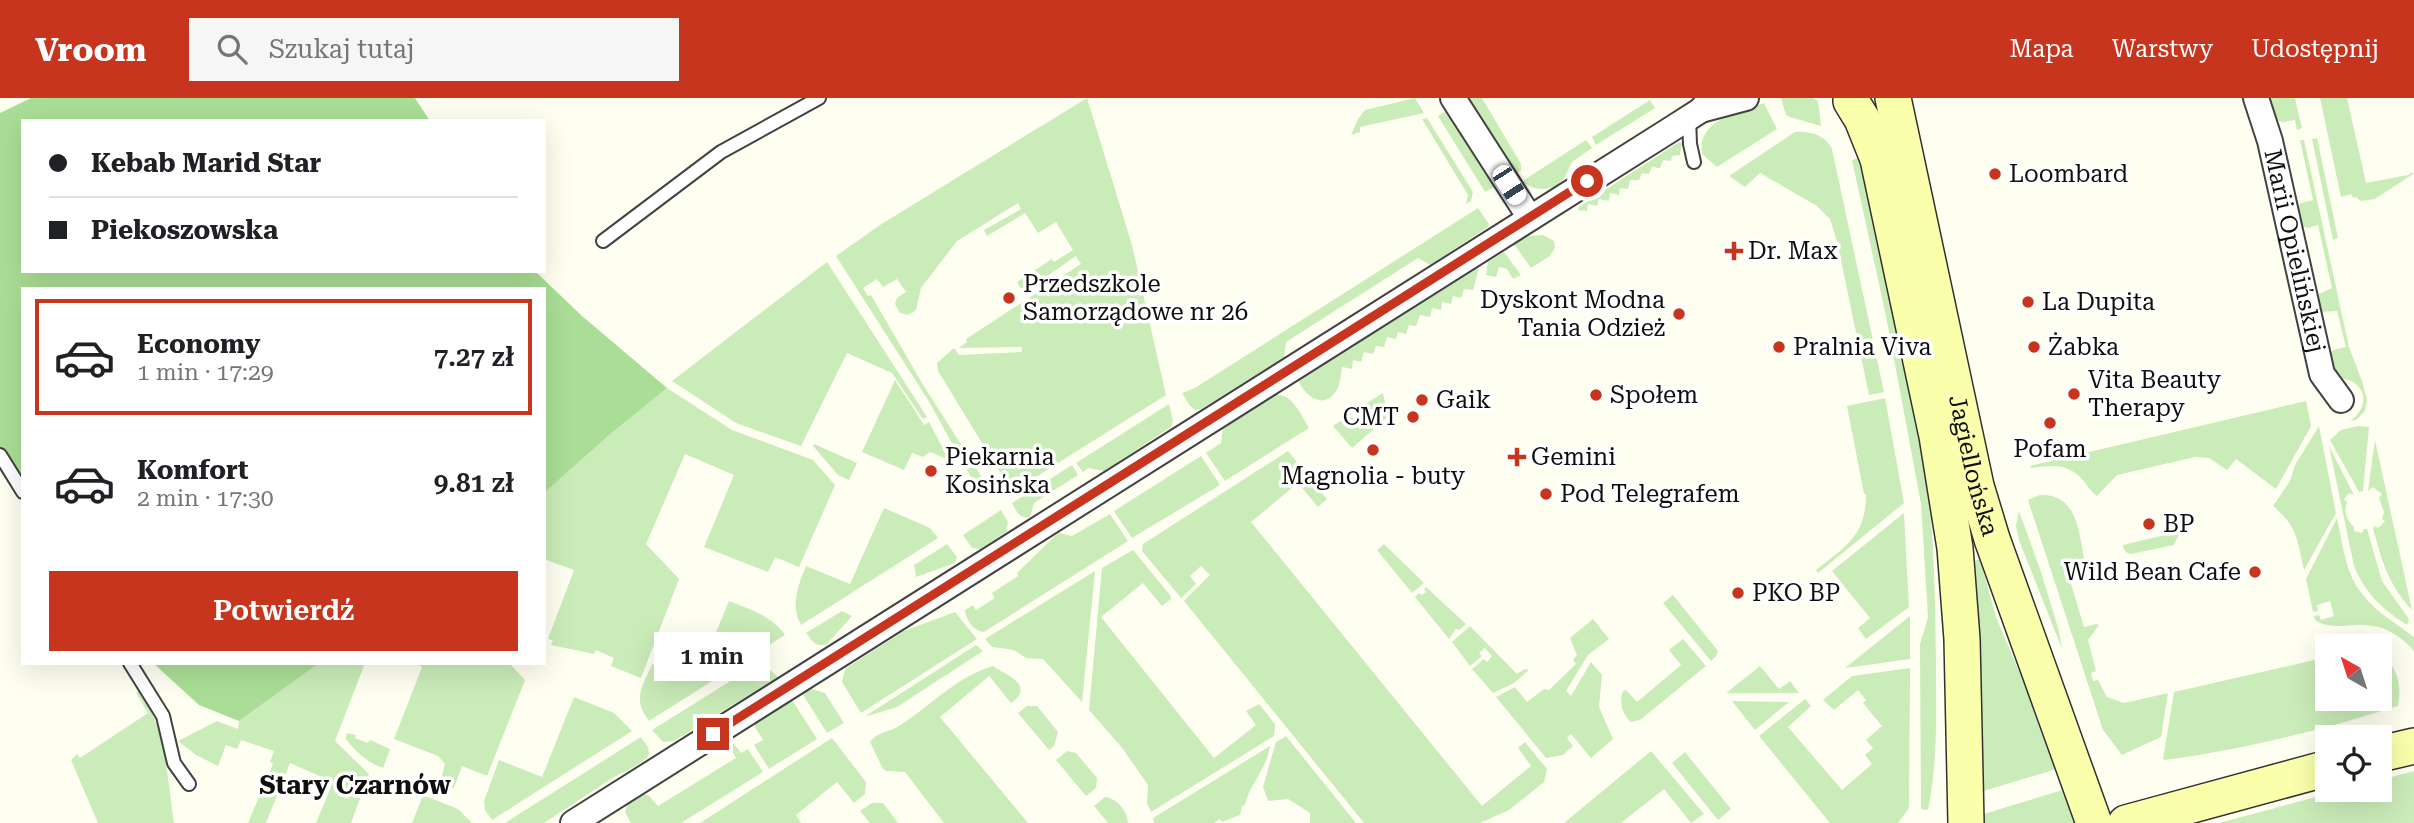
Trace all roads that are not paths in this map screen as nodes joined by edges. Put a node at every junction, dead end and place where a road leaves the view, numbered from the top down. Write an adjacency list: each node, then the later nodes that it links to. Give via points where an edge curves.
1 (1454, 98): 9 (street)
2 (1746, 98): 7 (street)
3 (1894, 98): 21 (street, Jagiellońska, via 1976,486)
4 (2256, 98): 11 (street, Marii Opielińskiej, via 2270,141 2322,374)
5 (814, 99): 10 (lane, via 721,152)
6 (1855, 99): 20 (street, Jagiellońska, via 1878,159 1947,491 1960,603)
7 (1700, 108): 8 (lane, via 1689,144); 9 (street)
8 (1694, 162)
9 (1530, 218): 19 (street)
10 (603, 241)
11 (2341, 400)
12 (0, 455): 13 (lane)
13 (21, 489)
14 (131, 665): 18 (lane, via 163,716 174,763)
15 (2414, 746): 16 (street)
16 (2392, 751)
17 (2315, 772): 22 (street)
18 (189, 784)
19 (573, 823)
20 (1966, 823)
21 (2094, 823)
22 (2126, 823)

